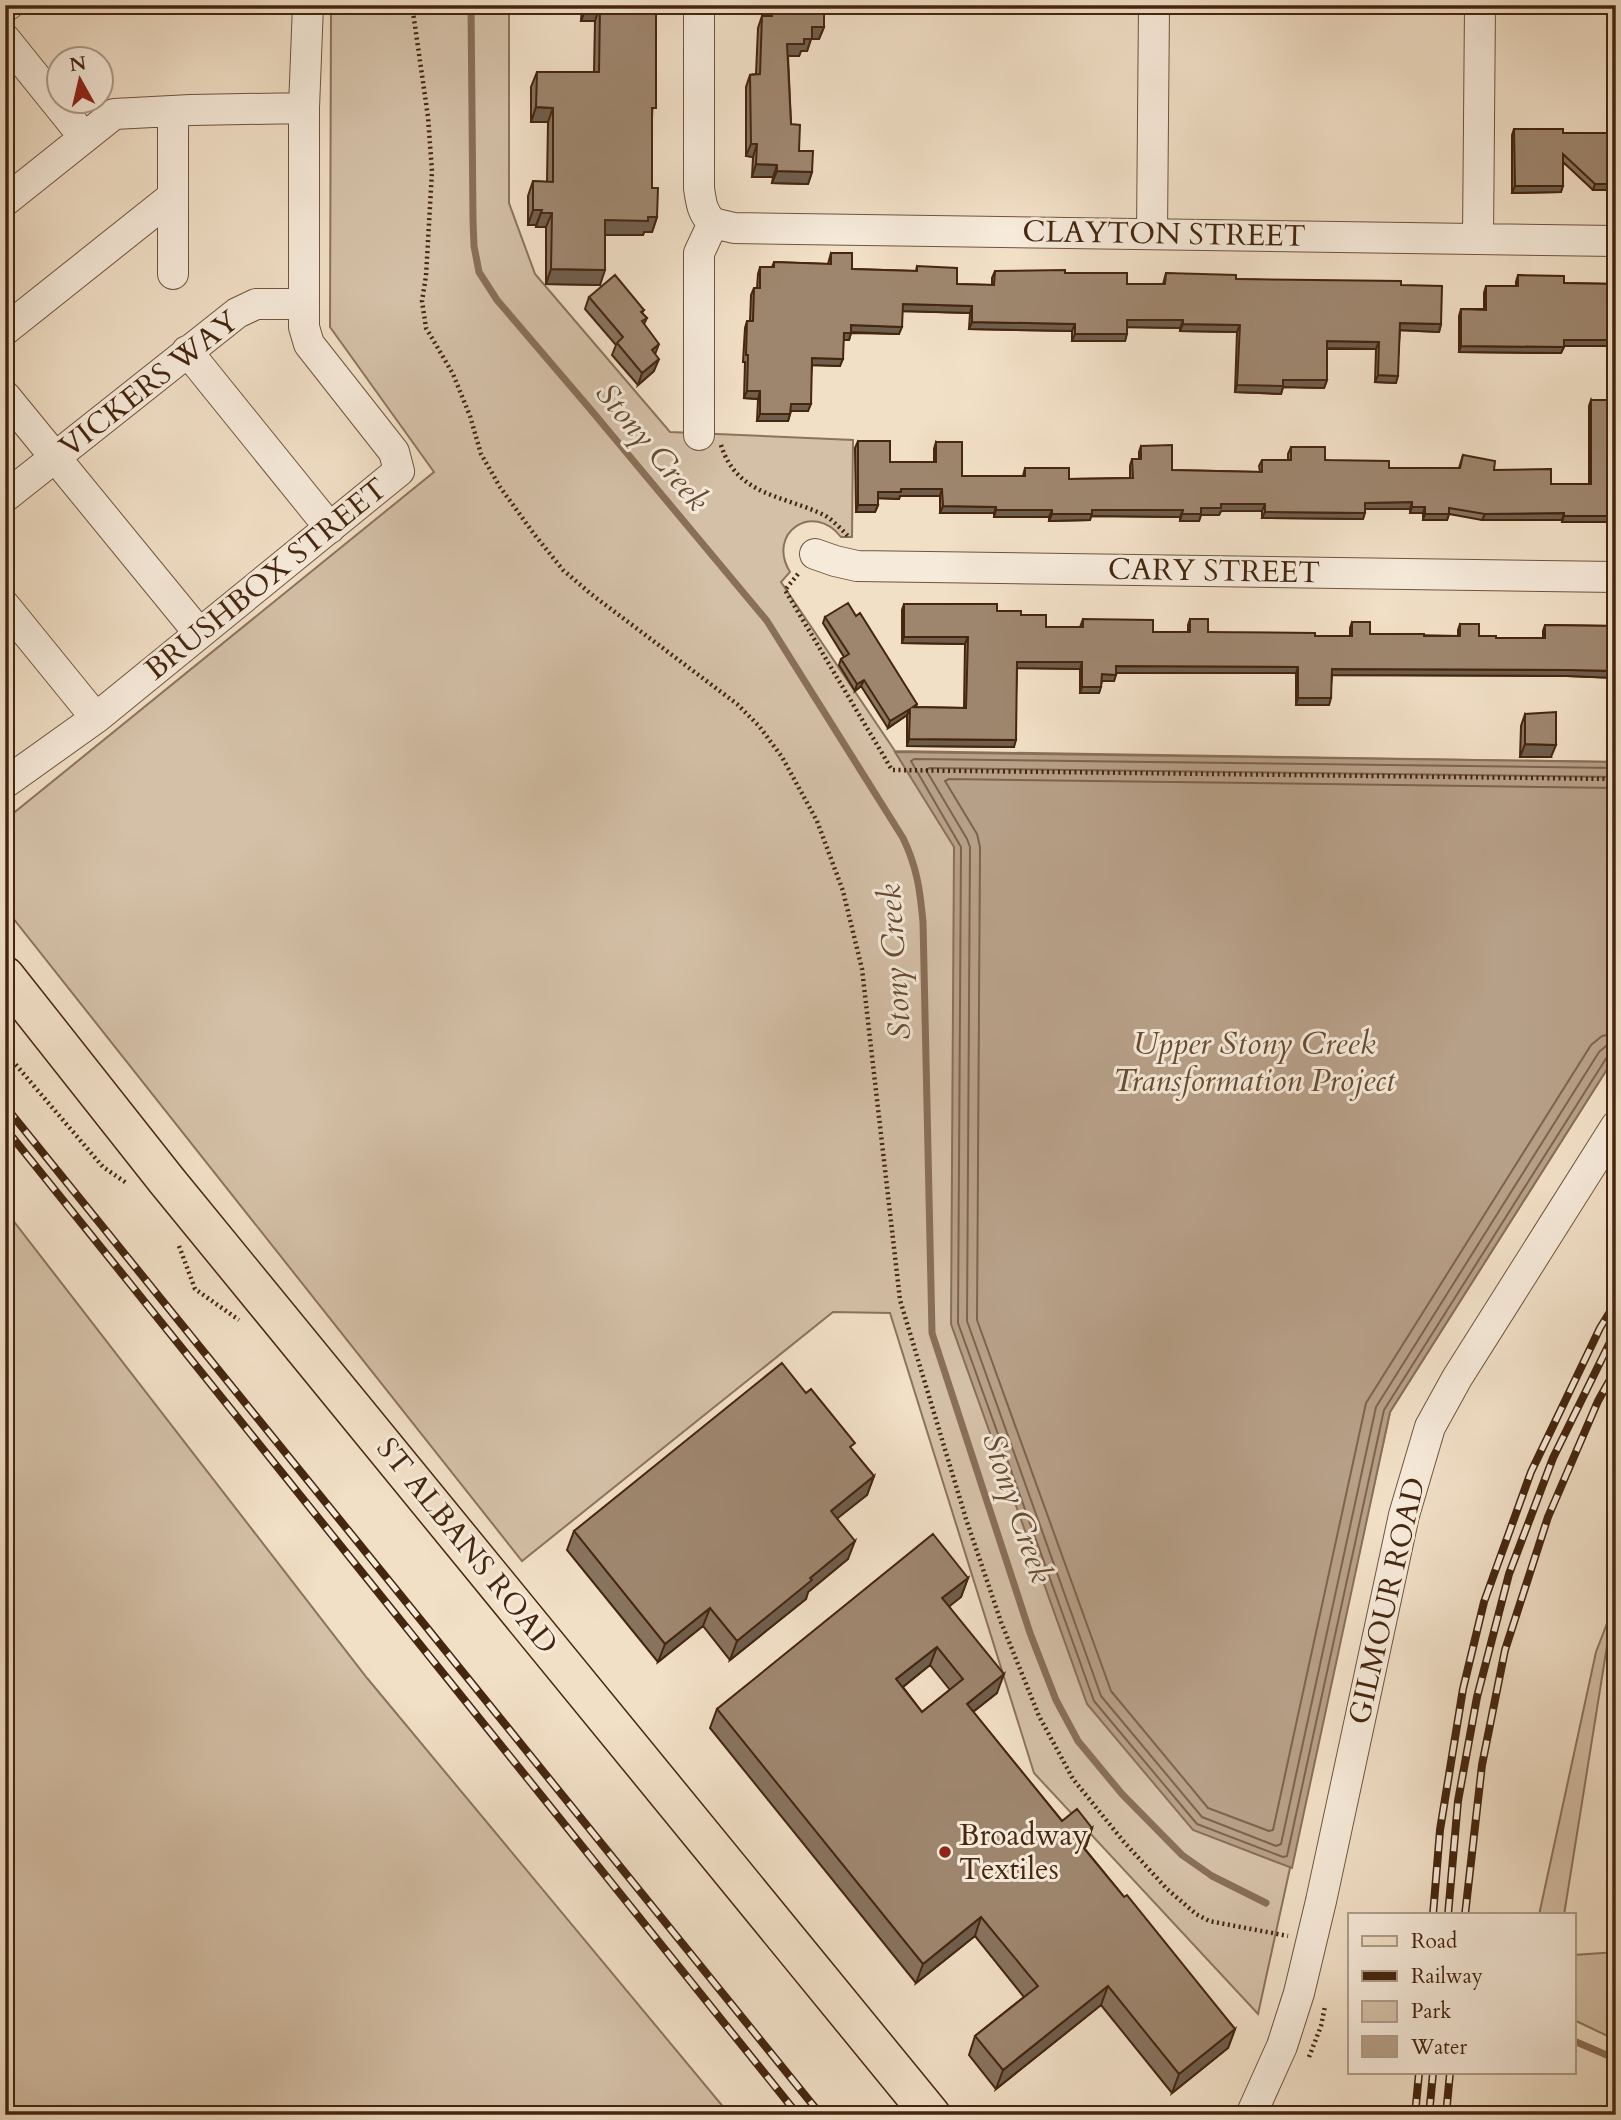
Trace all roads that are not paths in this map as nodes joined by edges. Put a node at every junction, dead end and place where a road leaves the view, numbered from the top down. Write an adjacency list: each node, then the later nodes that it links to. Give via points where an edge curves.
1 (308, 5): 6 (street, BRUSHBOX STREET)
2 (699, 5): 11 (street, via 699,188 701,206)
3 (1154, 5): 12 (street)
4 (1480, 5): 13 (street)
5 (5, 39): 8 (street)
6 (304, 108): 7 (street); 16 (street, BRUSHBOX STREET)
7 (173, 111): 8 (street, via 114,114); 9 (street)
8 (84, 137): 10 (street)
9 (172, 197): 15 (street); 17 (street)
10 (5, 201)
11 (713, 223): 12 (street, CLAYTON STREET, via 734,228); 20 (street, via 699,253)
12 (1152, 233): 13 (street, CLAYTON STREET)
13 (1478, 239): 14 (street, CLAYTON STREET)
14 (1616, 241)
15 (173, 274)
16 (304, 304): 18 (street, VICKERS WAY, via 256,304); 23 (street, BRUSHBOX STREET, via 309,344 394,452 399,471)
17 (5, 330)
18 (187, 351): 21 (street, VICKERS WAY); 23 (street)
19 (5, 396): 21 (street)
20 (710, 436)
21 (55, 457): 22 (street, VICKERS WAY); 27 (street)
22 (5, 497)
23 (330, 528): 27 (street, BRUSHBOX STREET)
24 (815, 554): 25 (street, CARY STREET, via 858,566)
25 (1616, 577)
26 (5, 606): 28 (street)
27 (199, 633): 28 (street, BRUSHBOX STREET)
28 (96, 718): 29 (street, BRUSHBOX STREET)
29 (5, 783)
30 (5, 976): 32 (main road, ST ALBANS ROAD)
31 (1616, 1126): 33 (street, GILMOUR ROAD, via 1430,1427 1404,1515 1299,1993)
32 (930, 2115)
33 (1251, 2115)

